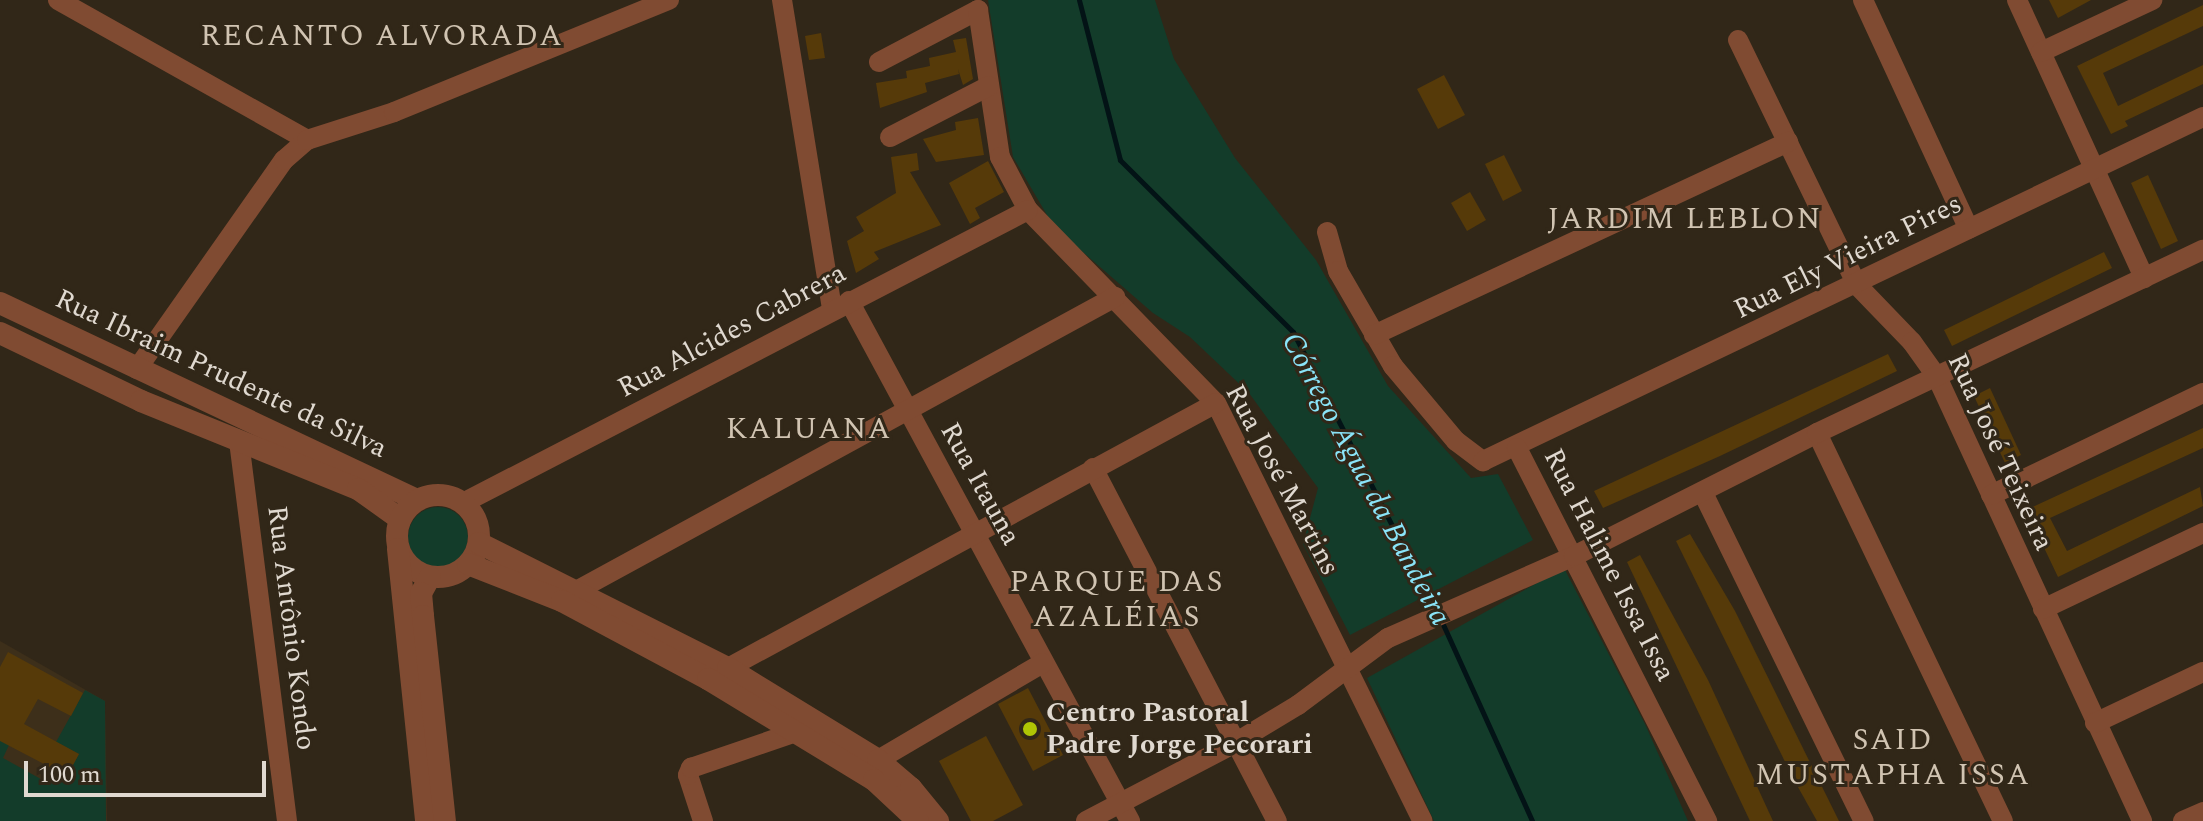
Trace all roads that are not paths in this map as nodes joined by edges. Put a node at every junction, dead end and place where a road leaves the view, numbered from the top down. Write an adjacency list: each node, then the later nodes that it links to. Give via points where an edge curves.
1 (58, 0): 13 (street)
2 (669, 0): 13 (street, via 394,112)
3 (782, 0): 24 (street, Rua Itauna)
4 (1863, 0): 17 (street)
5 (2017, 0): 8 (street)
6 (2152, 0): 8 (street)
7 (1738, 40): 14 (street, Rua José Teixeira)
8 (2041, 52): 15 (street)
9 (879, 62): 10 (street, Rua José Martins, via 978,10)
10 (989, 86): 12 (street); 16 (street, Rua José Martins, via 1000,157)
11 (2203, 117): 15 (street, Rua Ely Vieira Pires)
12 (890, 137)
13 (307, 140): 27 (street, via 284,160)
14 (1788, 142): 21 (street, Rua José Teixeira); 26 (street)
15 (2095, 169): 17 (street, Rua Ely Vieira Pires); 20 (street)
16 (1028, 210): 22 (street, Rua José Martins); 24 (street, Rua Alcides Cabrera)
17 (1969, 229): 21 (street, Rua Ely Vieira Pires)
18 (1327, 232): 26 (street, Rua Halime Issa Issa, via 1338,271)
19 (2203, 250): 20 (street)
20 (2144, 278): 28 (street)
21 (1857, 285): 28 (street, Rua José Teixeira, via 1918,349); 34 (street, Rua Ely Vieira Pires)
22 (1115, 297): 30 (street, Rua José Martins); 31 (street)
23 (0, 303): 27 (street, Rua Ibraim Prudente da Silva)
24 (841, 305): 31 (street, Rua Itauna); 39 (street, Rua Alcides Cabrera)
25 (0, 333): 33 (street, Rua Ibraim Prudente da Silva)
26 (1374, 335): 34 (street, Rua Halime Issa Issa, via 1406,384 1465,451 1483,461)
27 (137, 369): 38 (street, Rua Ibraim Prudente da Silva)
28 (1937, 377): 32 (street); 37 (street, Rua José Teixeira)
29 (2203, 393): 37 (street)
30 (1216, 403): 35 (street); 51 (street, Rua José Martins)
31 (905, 409): 41 (street, Rua Itauna); 48 (street)
32 (1817, 433): 36 (street); 74 (street)
33 (239, 441): 40 (street, Rua Ibraim Prudente da Silva, via 358,489); 62 (street, Rua Antônio Kondo)
34 (1517, 448): 45 (street, Rua Halime Issa Issa)
35 (1093, 468): 41 (street); 58 (street)
36 (1703, 493): 45 (street); 73 (street)
37 (1991, 495): 49 (street, Rua José Teixeira)
38 (417, 500): 39 (street, via 438,494); 40 (street)
39 (463, 503): 43 (street, via 477,523)
40 (400, 519): 44 (street)
41 (975, 530): 52 (street, Rua Itauna); 53 (street)
42 (2203, 533): 49 (street)
43 (479, 543): 46 (street); 48 (street)
44 (398, 549): 47 (street, via 407,565); 63 (street)
45 (1574, 556): 50 (street); 72 (street, Rua Halime Issa Issa)
46 (468, 564): 47 (street, via 444,577); 57 (street, via 562,601)
47 (430, 577): 64 (street, via 422,605)
48 (578, 590): 53 (street)
49 (2043, 609): 56 (street, Rua José Teixeira)
50 (1388, 638): 51 (street); 54 (street)
51 (1335, 645): 54 (street, Rua José Martins)
52 (1043, 663): 59 (street); 60 (street, Rua Itauna)
53 (728, 668): 57 (street)
54 (1347, 669): 58 (street); 71 (street, Rua José Martins)
55 (2203, 672): 56 (street)
56 (2095, 723): 75 (street, Rua José Teixeira)
57 (809, 727): 59 (street); 65 (street, via 688,771); 66 (street)
58 (1235, 743): 60 (street); 70 (street)
59 (878, 760): 67 (street)
60 (1120, 801): 68 (street); 69 (street, Rua Itauna)
61 (2203, 812): 76 (street)
62 (287, 821)
63 (426, 821)
64 (445, 821)
65 (703, 821)
66 (918, 821)
67 (938, 821)
68 (1086, 821)
69 (1130, 821)
70 (1277, 821)
71 (1423, 821)
72 (1707, 821)
73 (1864, 821)
74 (2003, 821)
75 (2142, 821)
76 (2183, 821)

